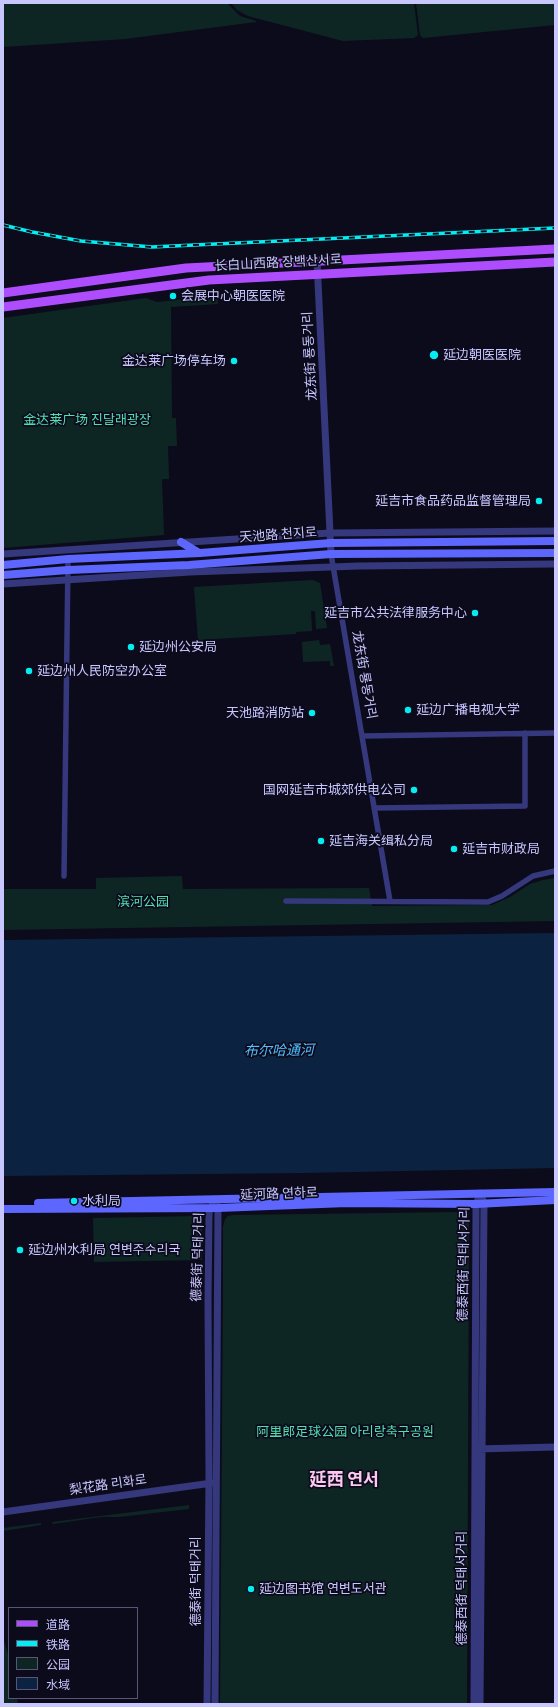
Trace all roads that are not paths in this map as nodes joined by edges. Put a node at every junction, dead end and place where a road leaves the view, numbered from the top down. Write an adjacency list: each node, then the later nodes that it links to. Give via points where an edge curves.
1 (555, 249): 2 (main road, 长白山西路 장백산서로)
2 (317, 261): 4 (street, 龙东街 룡동거리); 5 (main road, 长白山西路 장백산서로, via 186,268)
3 (555, 262): 4 (main road, 长白山西路 장백산서로)
4 (318, 274): 6 (main road, 长白山西路 장백산서로, via 192,282); 8 (street, 龙东街 룡동거리)
5 (3, 293)
6 (3, 307)
7 (555, 531): 8 (street, 天池路 천지로)
8 (330, 533): 10 (street, 天池路 천지로); 11 (street, 龙东街 룡동거리)
9 (555, 541): 11 (main road, 天池路 천지로)
10 (181, 542): 12 (main road); 14 (street, 天池路 천지로)
11 (331, 543): 12 (main road, 天池路 천지로); 15 (street, 龙东街 룡동거리)
12 (200, 553): 16 (main road, 天池路 천지로)
13 (555, 553): 15 (main road, 天池路 천지로)
14 (3, 554)
15 (331, 554): 19 (street, 龙东街 룡동거리); 20 (main road, 天池路 천지로, via 189,565)
16 (68, 559): 18 (main road, 天池路 천지로); 20 (street)
17 (555, 564): 19 (street)
18 (3, 565)
19 (334, 568): 22 (street, via 190,572); 26 (street, 龙东街 룡동거리)
20 (68, 570): 21 (main road, 天池路 천지로); 22 (street)
21 (3, 575)
22 (68, 580): 23 (street); 29 (street)
23 (3, 584)
24 (525, 733): 25 (street); 26 (street); 27 (street, via 525,806)
25 (555, 733)
26 (362, 736): 27 (street, 龙东街 룡동거리)
27 (374, 808): 31 (street, 龙东街 룡동거리)
28 (555, 871): 31 (street, via 533,876 488,902)
29 (64, 876)
30 (286, 901): 31 (street)
31 (390, 901)
32 (555, 1192): 33 (main road, 延河路 연하로)
33 (480, 1193): 34 (main road, 延河路 연하로); 37 (street, 德泰西街 덕태서거리)
34 (215, 1198): 36 (main road, 延河路 연하로); 38 (street, 德泰街 덕태거리)
35 (555, 1200): 37 (main road, 延河路 연하로)
36 (3, 1204)
37 (480, 1204): 38 (main road, 延河路 연하로, via 347,1203); 41 (street, 德泰西街 덕태서거리)
38 (214, 1208): 39 (main road, 延河路 연하로); 42 (street, 德泰街 덕태거리)
39 (3, 1209)
40 (555, 1446): 41 (street)
41 (478, 1449): 46 (street, 德泰西街 덕태서거리); 47 (street, 德泰西街 덕태서거리)
42 (212, 1483): 43 (street, 梨花路 리화로); 44 (street, 德泰街 덕태거리); 45 (street, 德泰街 덕태거리)
43 (3, 1512)
44 (207, 1704)
45 (215, 1704)
46 (474, 1704)
47 (480, 1704)

